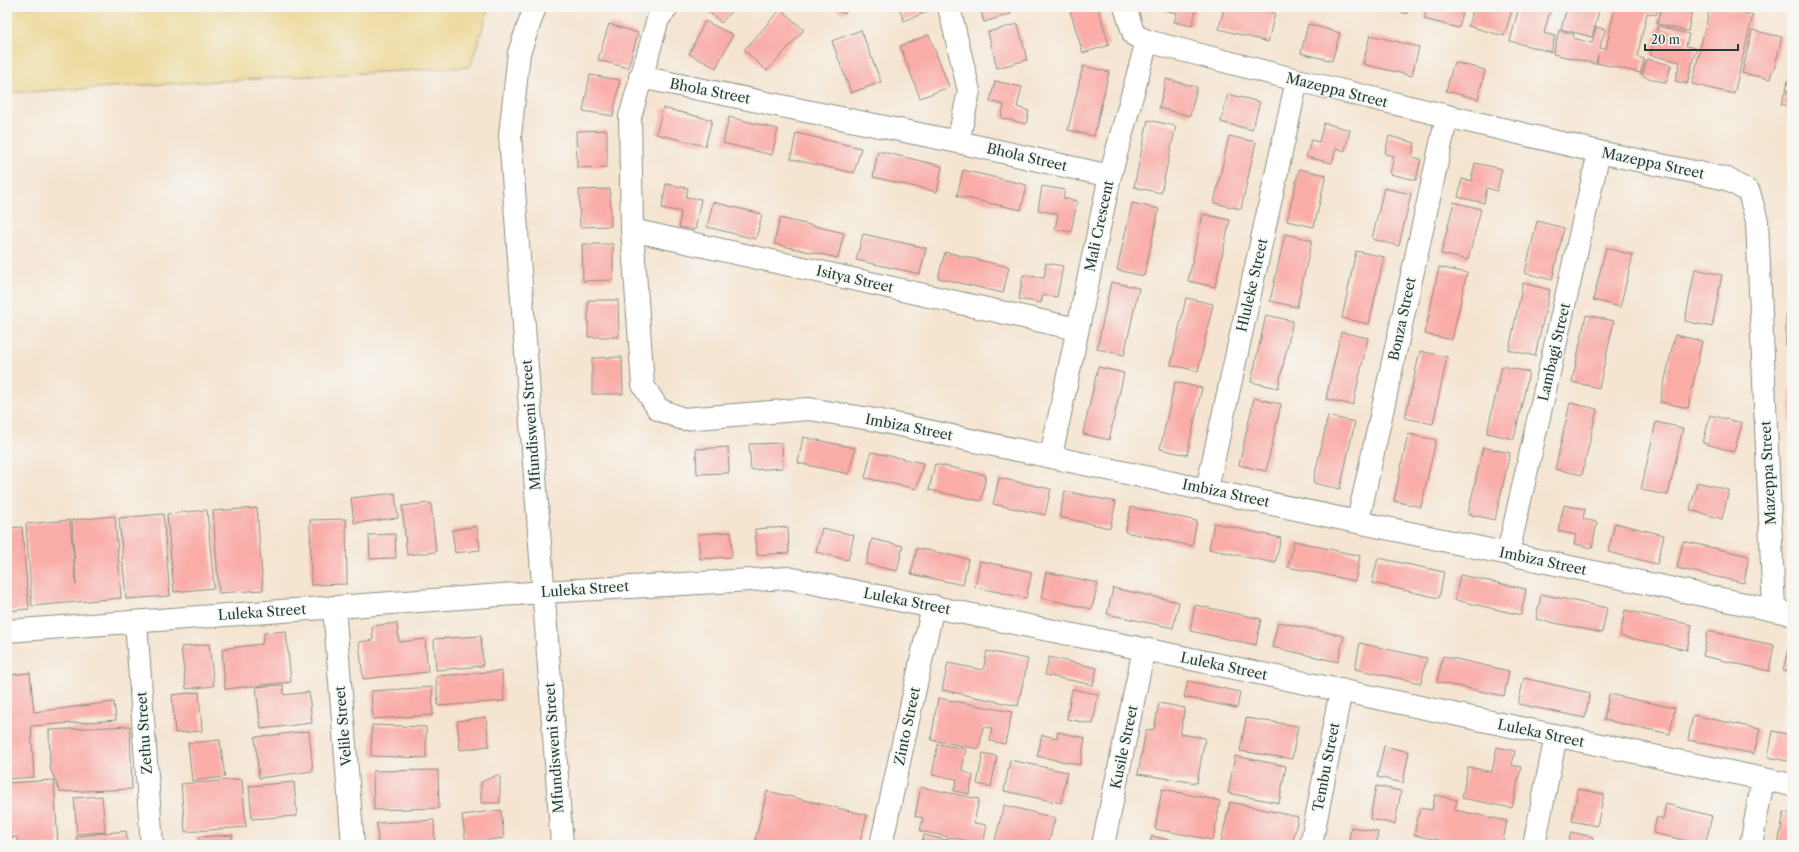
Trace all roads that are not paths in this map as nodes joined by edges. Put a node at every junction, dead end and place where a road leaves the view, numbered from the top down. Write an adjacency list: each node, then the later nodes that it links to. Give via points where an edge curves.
1 (535, 7): 18 (street, Mfundisweni Street, via 519,53 510,135)
2 (667, 7): 6 (street, via 658,19)
3 (949, 7): 9 (street, via 969,91)
4 (1125, 7): 5 (street, via 1134,35)
5 (1147, 41): 7 (street, Mazeppa Street); 11 (street, Mali Crescent)
6 (640, 77): 9 (street, Bhola Street); 12 (street, via 630,117)
7 (1297, 80): 8 (street, Mazeppa Street); 15 (street, Hluleke Street)
8 (1447, 116): 10 (street, Mazeppa Street); 16 (street, Bonza Street)
9 (958, 142): 11 (street, Bhola Street)
10 (1599, 152): 17 (street, Lambagi Street); 21 (street, Mazeppa Street, via 1727,178 1749,192 1757,221)
11 (1110, 176): 13 (street, Mali Crescent)
12 (632, 230): 13 (street, Isitya Street); 14 (street, Imbiza Street, via 643,385 658,409 683,419 809,409)
13 (1077, 329): 14 (street, Mali Crescent)
14 (1051, 456): 15 (street, Imbiza Street)
15 (1207, 489): 16 (street, Imbiza Street)
16 (1358, 521): 17 (street, Imbiza Street)
17 (1508, 553): 21 (street, Imbiza Street)
18 (543, 592): 19 (street, Luleka Street, via 788,578); 20 (street, Luleka Street); 31 (street, Mfundisweni Street)
19 (933, 606): 24 (street, Luleka Street); 32 (street, Zinto Street)
20 (334, 607): 22 (street, Luleka Street); 30 (street, Velile Street)
21 (1783, 612)
22 (136, 622): 23 (street, Luleka Street); 29 (street, Zethu Street)
23 (7, 631)
24 (1144, 649): 25 (street, Luleka Street); 33 (street, Kusile Street)
25 (1340, 690): 26 (street, Luleka Street); 34 (street, Tembu Street)
26 (1556, 736): 27 (street, Luleka Street); 35 (street)
27 (1763, 779): 28 (street, Luleka Street); 36 (street)
28 (1792, 785)
29 (152, 845)
30 (353, 845)
31 (562, 845)
32 (881, 845)
33 (1103, 845)
34 (1311, 845)
35 (1534, 845)
36 (1751, 845)

